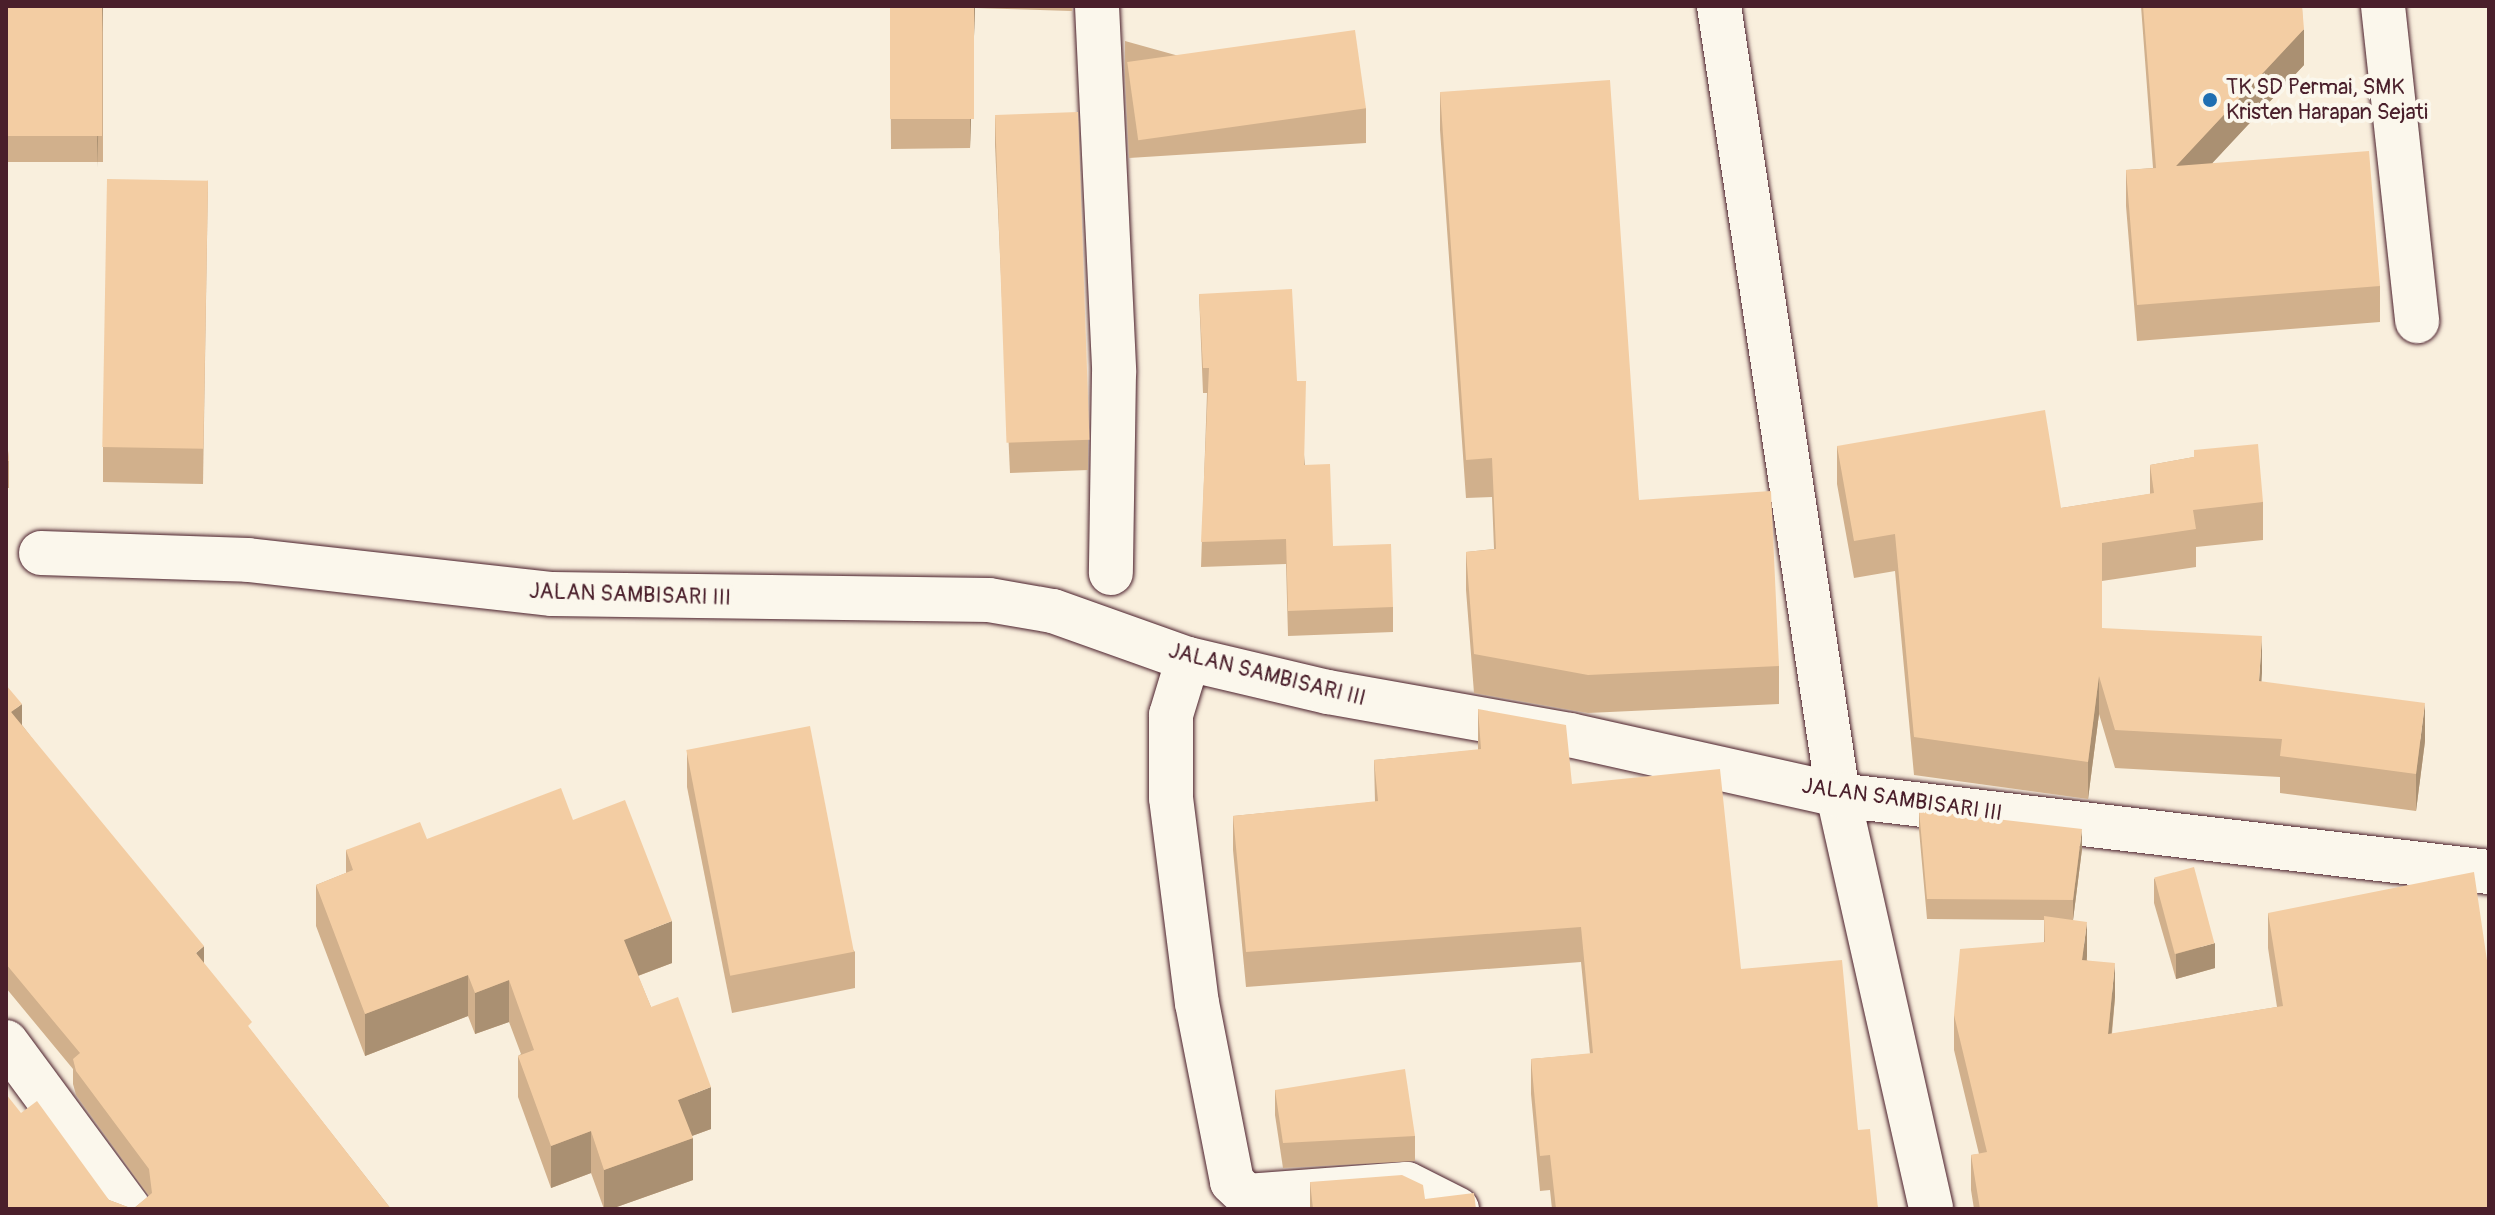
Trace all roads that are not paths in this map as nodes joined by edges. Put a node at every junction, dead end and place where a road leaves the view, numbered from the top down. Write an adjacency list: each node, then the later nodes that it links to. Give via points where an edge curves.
1 (1097, 6): 6 (street, via 1114,373)
2 (1719, 6): 8 (street)
3 (2383, 6): 4 (street)
4 (2417, 321)
5 (41, 553): 7 (street, JALAN SAMBISARI III, via 248,560 552,594 989,600 1053,611)
6 (1111, 573)
7 (1188, 659): 8 (street, JALAN SAMBISARI III); 12 (street, via 1171,715 1171,798 1192,975 1232,1182 1247,1196 1407,1184)
8 (1838, 795): 9 (street, JALAN SAMBISARI III); 13 (street)
9 (2489, 872)
10 (6, 1042): 11 (street)
11 (129, 1209)
12 (1457, 1209)
13 (1931, 1209)

